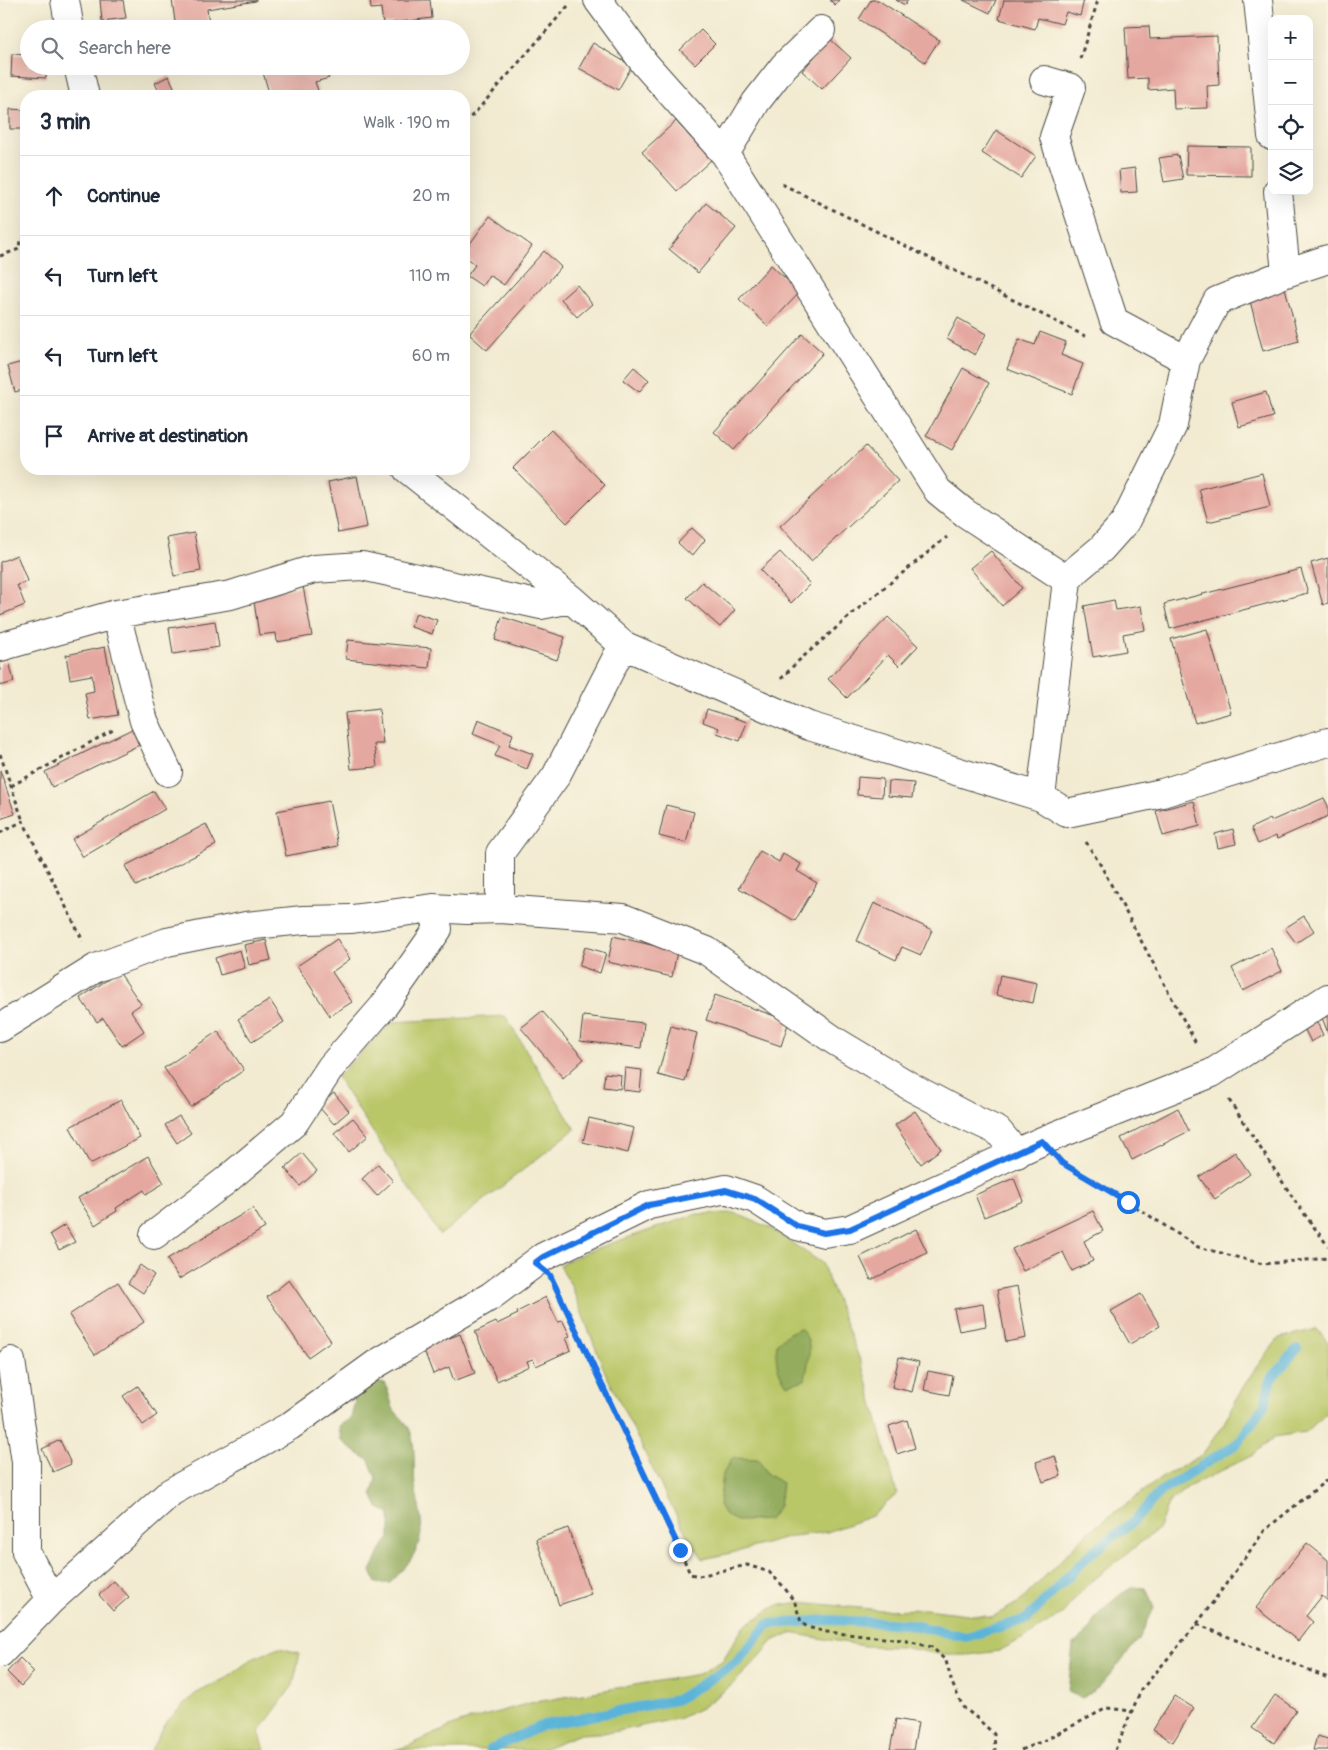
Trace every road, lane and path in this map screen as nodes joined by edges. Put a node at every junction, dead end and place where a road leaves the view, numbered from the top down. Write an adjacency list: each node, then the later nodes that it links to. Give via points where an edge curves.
1 (65, 0): 6 (street)
2 (574, 0): 13 (path)
3 (598, 0): 14 (street, via 645,64)
4 (1098, 0): 10 (path)
5 (1258, 0): 12 (street)
6 (68, 20)
7 (821, 30): 14 (street, via 767,87)
8 (80, 75): 11 (street)
9 (1044, 80): 10 (street)
10 (1071, 88): 22 (street, via 1054,138 1114,321)
11 (84, 90)
12 (1269, 105)
13 (470, 117)
14 (725, 154): 15 (street)
15 (739, 177): 21 (path, via 760,173); 24 (street, via 938,491)
16 (1278, 195): 20 (street)
17 (20, 240): 18 (path, via 19,249)
18 (0, 256)
19 (1328, 259): 20 (street)
20 (1286, 273): 22 (street, via 1217,301)
21 (1091, 339)
22 (1186, 360): 25 (street, via 1173,425 1126,522)
23 (415, 475): 26 (street)
24 (965, 513): 25 (street); 30 (path, via 959,528 796,663)
25 (1067, 580): 36 (street)
26 (571, 599): 27 (street, via 541,606 362,566 314,569 231,595); 28 (street)
27 (116, 614): 29 (street); 31 (street)
28 (623, 645): 30 (street); 41 (street, via 556,776 500,853)
29 (0, 647)
30 (759, 704): 36 (street, via 809,726)
31 (142, 715): 34 (street); 35 (path)
32 (1328, 742): 37 (street, via 1162,793)
33 (0, 754): 35 (path)
34 (168, 772)
35 (11, 786): 38 (path)
36 (1041, 798): 37 (street)
37 (1067, 812): 45 (path, via 1100,864)
38 (23, 821): 39 (path); 42 (path)
39 (0, 833)
40 (432, 908): 41 (street); 42 (street, via 352,920 303,920 246,926 167,942); 48 (street, via 438,929 384,1007 332,1067 294,1122 224,1182)
41 (500, 910): 47 (street, via 623,918 706,951 835,1041 913,1088 998,1131)
42 (96, 968): 44 (street)
43 (1328, 998): 45 (street)
44 (0, 1028)
45 (1212, 1073): 46 (street); 49 (path)
46 (1042, 1141): 47 (street); 50 (path, via 1062,1163 1198,1247 1263,1264)
47 (1017, 1154): 51 (street, via 850,1229 824,1233 797,1226 755,1199 726,1190 649,1205)
48 (154, 1235)
49 (1328, 1246)
50 (1328, 1258)
51 (535, 1263): 54 (street, via 490,1296 376,1364 290,1426 171,1492); 59 (path, via 550,1275 690,1574 699,1576 747,1565 769,1572 784,1587 801,1622 808,1627 932,1646 946,1661 963,1707 994,1734)
52 (11, 1361): 54 (street, via 26,1462 26,1552)
53 (1328, 1479): 55 (path, via 1266,1530)
54 (51, 1600): 56 (street)
55 (1197, 1624): 57 (path); 58 (path, via 1141,1690)
56 (0, 1653)
57 (1328, 1678)
58 (1132, 1711): 60 (path, via 1106,1708); 61 (path)
59 (995, 1750)
60 (1021, 1750)
61 (1115, 1750)

